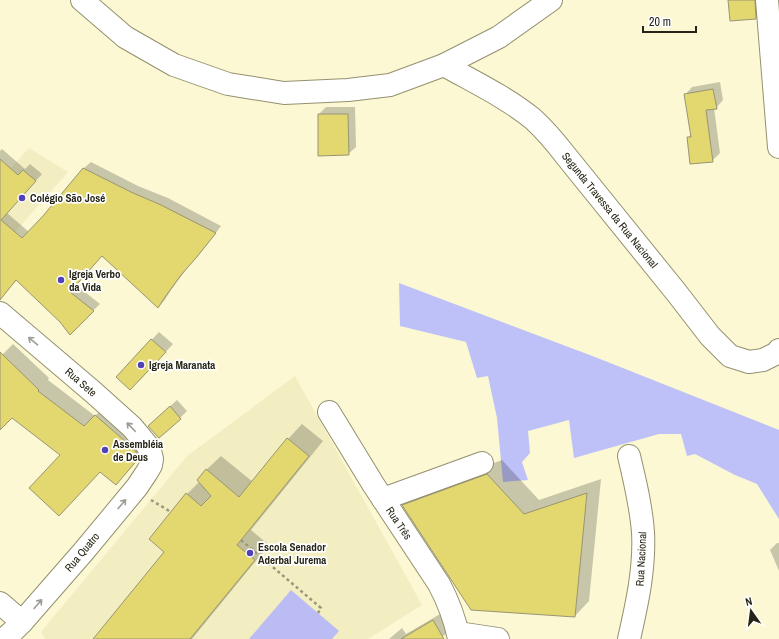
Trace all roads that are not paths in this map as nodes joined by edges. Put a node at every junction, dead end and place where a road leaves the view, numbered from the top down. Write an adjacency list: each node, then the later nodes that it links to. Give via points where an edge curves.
1 (551, 0): 4 (street, via 500,37)
2 (767, 0): 5 (street)
3 (87, 2): 4 (street, via 125,37 174,66 228,84 284,93 348,90 390,85)
4 (444, 65): 7 (street, Segunda Travessa da Rua Nacional, via 513,104 551,137 710,336 730,356 749,362)
5 (779, 147)
6 (0, 313): 10 (street, Rua Sete, one-way to 6, via 147,445 132,427)
7 (771, 355)
8 (329, 412): 12 (street, Rua Três)
9 (629, 456): 17 (street, Rua Nacional, via 638,493 643,532 642,568)
10 (152, 459): 14 (street, Rua Quatro, one-way to 10, via 137,487)
11 (482, 463): 12 (street)
12 (383, 499): 15 (street, Rua Três, via 439,584 454,618)
13 (0, 603): 14 (street)
14 (14, 633)
15 (458, 636): 16 (street)
16 (498, 639)
17 (629, 639)

